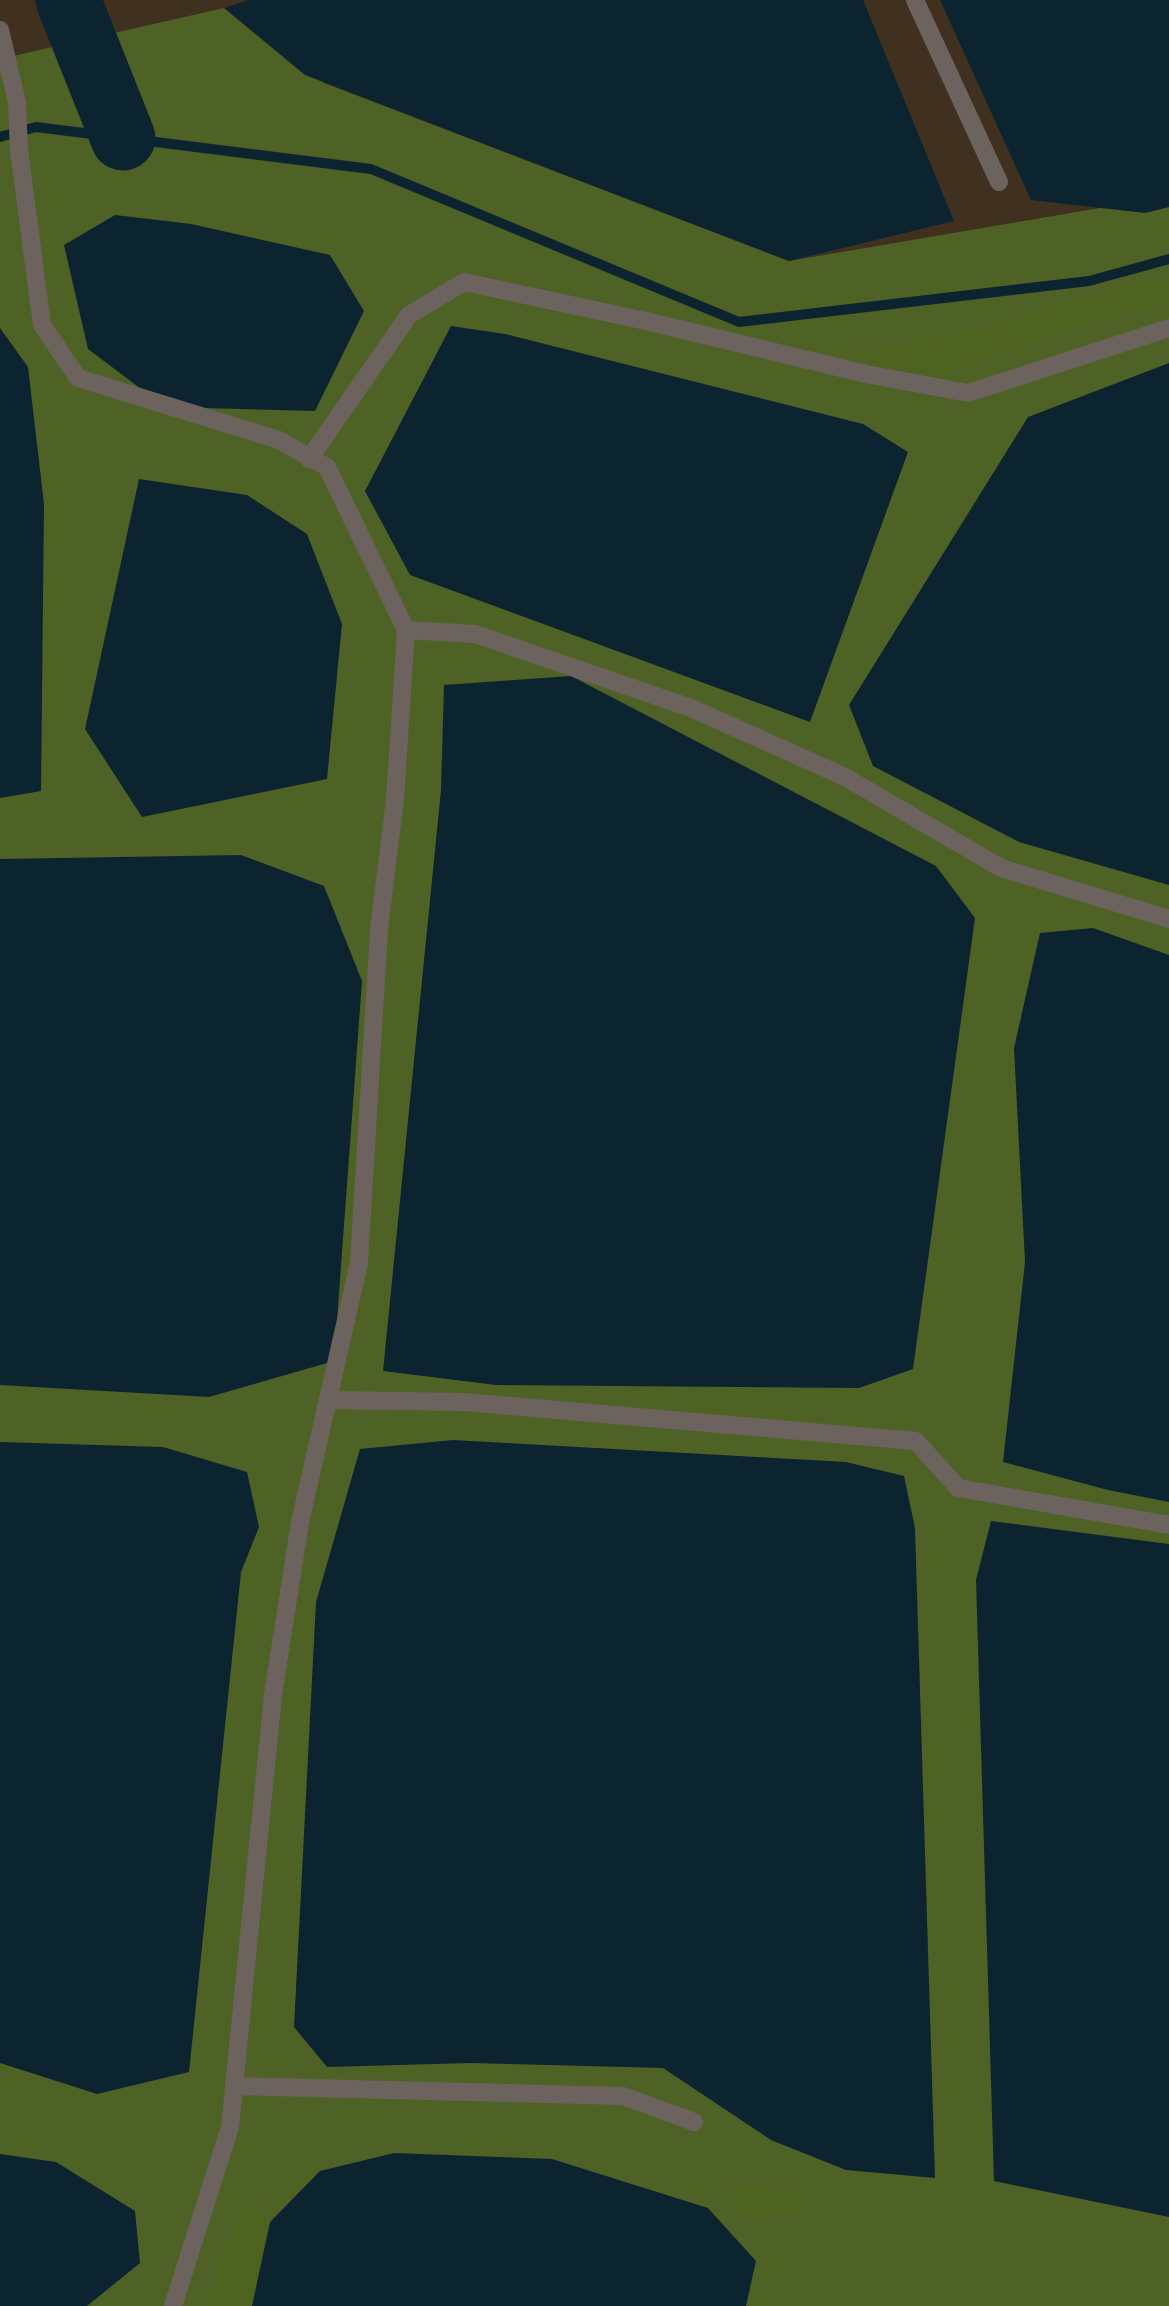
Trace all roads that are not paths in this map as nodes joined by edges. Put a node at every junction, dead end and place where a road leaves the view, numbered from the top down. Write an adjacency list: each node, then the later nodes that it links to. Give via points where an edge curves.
1 (915, 0): 3 (lane)
2 (0, 30): 5 (lane, via 17,102 43,325 79,378 279,440)
3 (999, 182)
4 (1169, 328): 5 (lane, via 968,393 464,282 409,316)
5 (309, 459): 6 (lane, via 327,467)
6 (406, 630): 7 (lane, via 475,634 691,708 845,778 1001,868); 8 (lane, via 395,799 379,929 359,1263)
7 (1169, 919)
8 (329, 1401): 9 (lane, via 464,1402 916,1441 958,1488); 10 (lane, via 300,1522 273,1695)
9 (1169, 1525)
10 (234, 2085): 11 (lane, via 623,2096); 12 (lane, via 230,2127)
11 (694, 2122)
12 (173, 2306)

